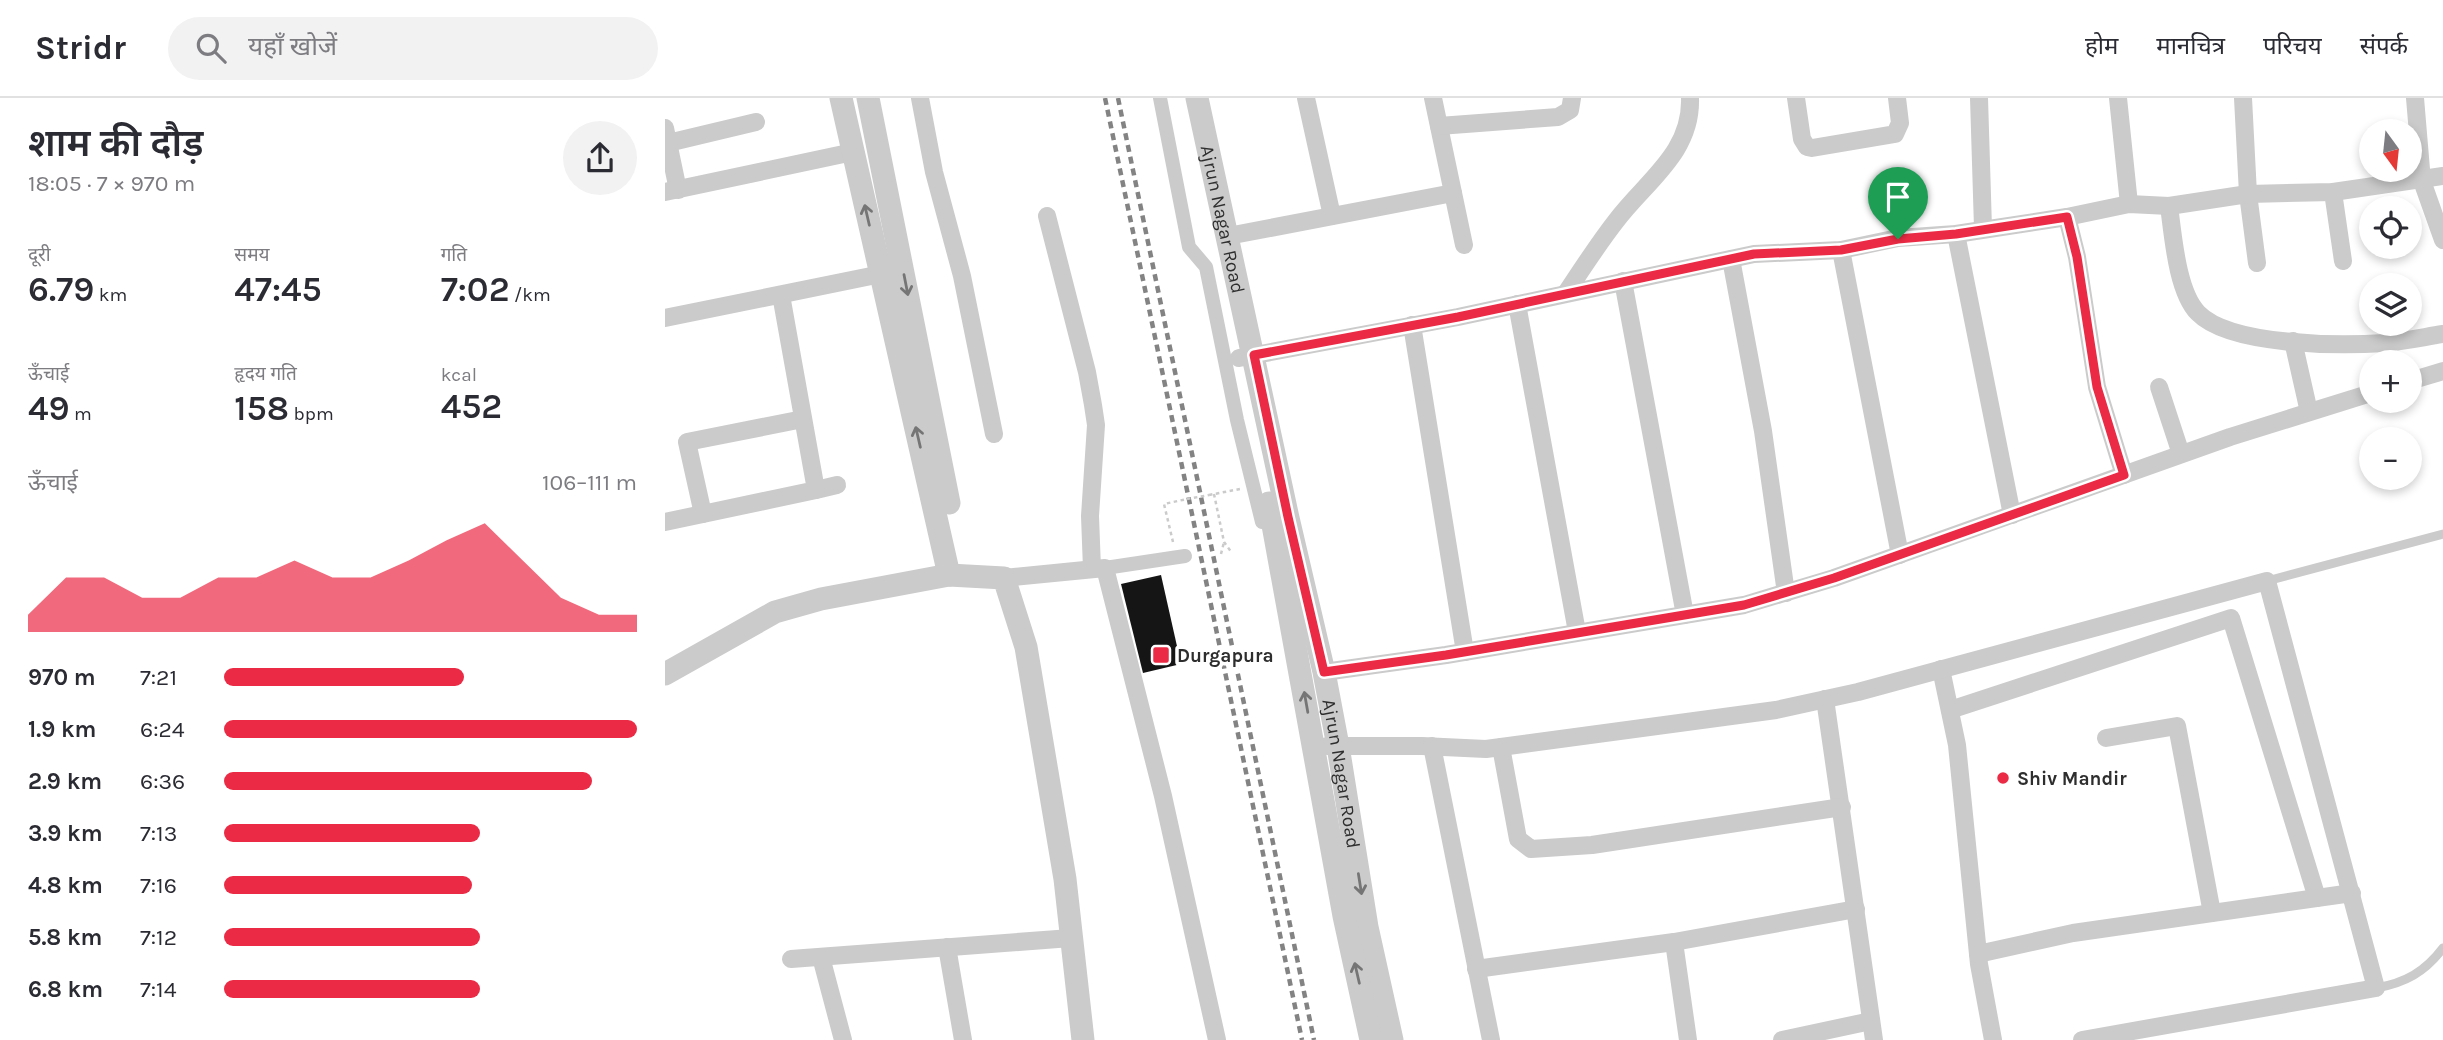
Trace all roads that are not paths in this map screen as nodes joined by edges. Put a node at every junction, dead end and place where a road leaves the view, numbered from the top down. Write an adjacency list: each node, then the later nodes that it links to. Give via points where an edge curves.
1 (841, 98): 20 (street)
2 (868, 98): 70 (street, one-way to 70)
3 (920, 98): 57 (street)
4 (1160, 98): 64 (street, via 1189,247 1206,267 1258,523)
5 (1182, 98): 50 (street, Ajrun Nagar Road)
6 (1198, 98): 34 (street, Ajrun Nagar Road)
7 (1306, 98): 30 (street)
8 (1433, 98): 18 (street)
9 (1572, 98): 18 (street, via 1570,110 1558,117)
10 (1690, 98): 43 (street, via 1679,148 1617,219)
11 (1796, 98): 12 (street, via 1802,139 1812,148 1895,134 1900,123)
12 (1897, 98)
13 (1979, 98): 32 (street)
14 (2118, 98): 27 (street)
15 (2243, 98): 26 (street)
16 (2415, 98): 22 (street)
17 (756, 122): 19 (street)
18 (1439, 126): 25 (street)
19 (667, 136): 23 (street)
20 (853, 152): 23 (street); 41 (street, one-way to 20)
21 (2443, 176): 22 (street)
22 (2423, 181): 24 (street); 35 (street)
23 (672, 191)
24 (2333, 192): 26 (street); 39 (street)
25 (1453, 193): 30 (street); 36 (street)
26 (2248, 194): 28 (street); 40 (street)
27 (2129, 204): 28 (street); 31 (street)
28 (2169, 206): 49 (street, via 2183,286 2198,313 2225,329)
29 (1047, 216): 69 (street, via 1096,425 1090,516)
30 (1332, 216): 34 (street)
31 (2067, 217): 32 (street); 59 (street, via 2097,387)
32 (1983, 229): 33 (street)
33 (1956, 234): 37 (street); 63 (street)
34 (1228, 236): 50 (street, Ajrun Nagar Road)
35 (2443, 240)
36 (1464, 245)
37 (1841, 250): 38 (street); 67 (street)
38 (1731, 259): 42 (street); 73 (street, via 1763,431)
39 (2343, 261)
40 (2257, 263)
41 (881, 274): 44 (street); 70 (street, one-way to 41)
42 (1623, 281): 43 (street); 75 (street)
43 (1566, 293): 45 (street)
44 (781, 295): 46 (street); 56 (street)
45 (1517, 304): 47 (street); 76 (street)
46 (665, 318)
47 (1412, 325): 50 (street); 78 (street)
48 (2443, 334): 49 (street, via 2386,343)
49 (2293, 341): 55 (street)
50 (1247, 356): 64 (street, Ajrun Nagar Road); 87 (street, Ajrun Nagar Road, one-way to 50)
51 (2443, 371): 52 (street)
52 (2422, 377)
53 (2159, 387): 58 (street)
54 (2359, 397): 55 (street)
55 (2309, 412): 58 (street)
56 (803, 419): 61 (street); 62 (street, via 687,442)
57 (993, 434)
58 (2181, 454): 59 (street)
59 (2124, 475): 63 (street)
60 (837, 485): 61 (street)
61 (816, 490): 62 (street)
62 (703, 514): 65 (street)
63 (2012, 515): 67 (street)
64 (1288, 517): 80 (street, Ajrun Nagar Road)
65 (665, 522)
66 (2443, 534): 72 (lane)
67 (1900, 555): 73 (street)
68 (1181, 557): 69 (street)
69 (1099, 568): 71 (street); 107 (street, via 1163,796)
70 (956, 575): 71 (street); 81 (street, via 821,598 775,612)
71 (1004, 578): 94 (street, via 1026,647)
72 (2267, 581): 74 (street); 90 (street)
73 (1786, 593): 75 (street)
74 (2169, 607): 77 (street); 79 (street)
75 (1685, 615): 76 (street)
76 (1577, 632): 78 (street)
77 (2178, 635): 83 (street); 91 (street, via 2231,618)
78 (1465, 652): 80 (street)
79 (1941, 669): 82 (street); 83 (street)
80 (1324, 672): 85 (street, Ajrun Nagar Road)
81 (665, 674)
82 (1825, 699): 88 (street, via 1689,723); 89 (street)
83 (1950, 710): 98 (street)
84 (2106, 738): 93 (street, via 2177,726)
85 (1338, 746): 86 (street); 87 (street); 109 (street, Ajrun Nagar Road, one-way to 109, via 1367,927)
86 (1432, 746): 88 (street); 101 (street)
87 (1314, 747): 108 (street, Ajrun Nagar Road, one-way to 87)
88 (1501, 747): 89 (street, via 1518,839 1531,849 1592,845)
89 (1842, 807): 92 (street)
90 (2352, 893): 91 (street); 102 (street)
91 (2317, 898): 93 (street)
92 (1856, 909): 95 (street); 103 (street)
93 (2212, 913): 98 (street, via 2073,933)
94 (1071, 938): 96 (street); 106 (street)
95 (1674, 942): 101 (street); 111 (street)
96 (947, 947): 99 (street); 105 (street)
97 (2443, 948): 102 (lane, via 2413,978)
98 (1978, 954): 114 (street)
99 (821, 957): 100 (street); 104 (street)
100 (791, 959)
101 (1476, 969): 110 (street)
102 (2376, 988): 115 (street)
103 (1871, 1021): 112 (street); 113 (street)
104 (843, 1040)
105 (963, 1040)
106 (1083, 1040)
107 (1217, 1040)
108 (1371, 1040)
109 (1392, 1040)
110 (1491, 1040)
111 (1688, 1040)
112 (1782, 1040)
113 (1874, 1040)
114 (1993, 1040)
115 (2082, 1040)

